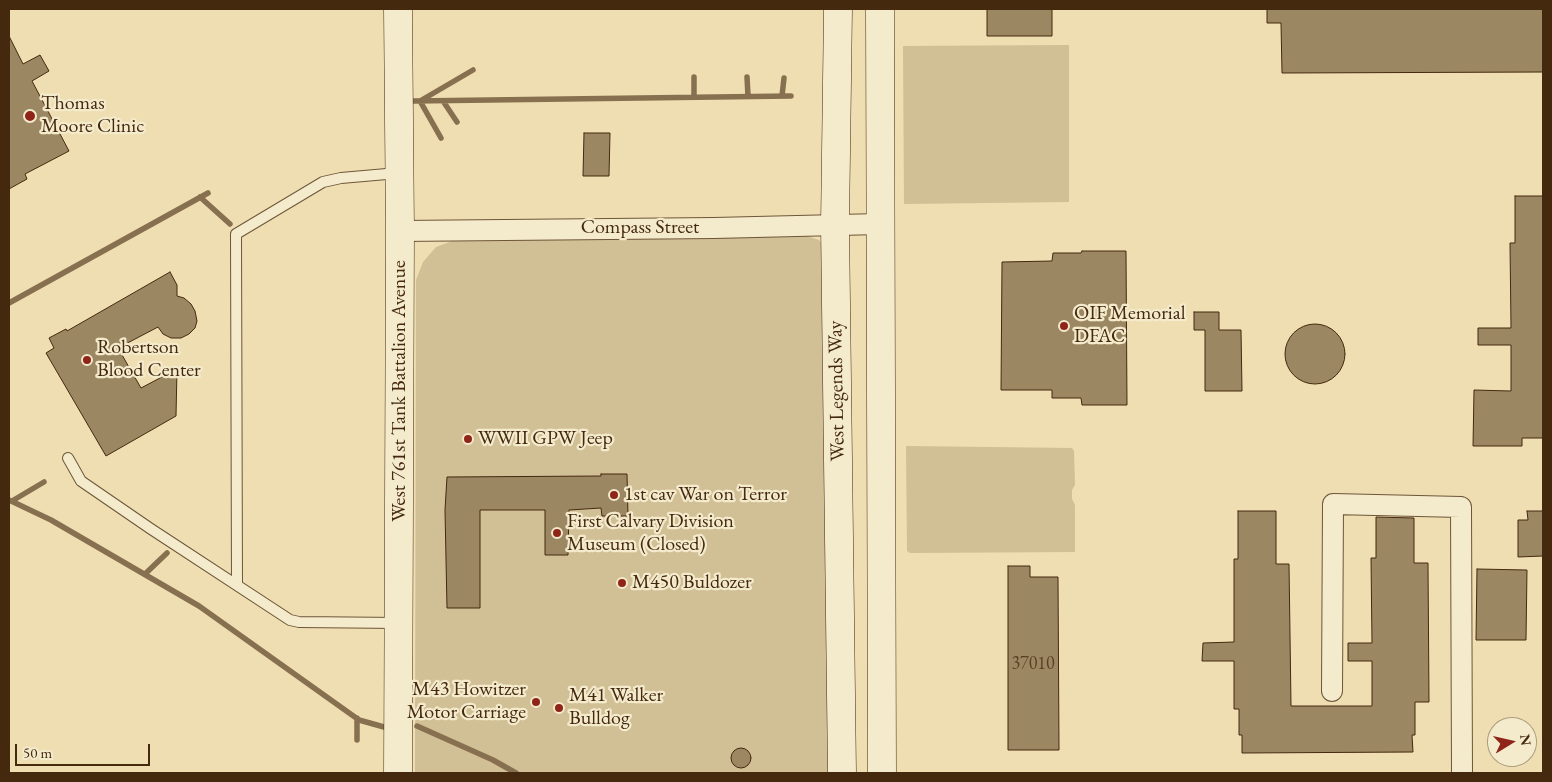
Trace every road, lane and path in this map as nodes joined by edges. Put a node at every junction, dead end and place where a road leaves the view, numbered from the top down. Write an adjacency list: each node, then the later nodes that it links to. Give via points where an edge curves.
1 (398, 9): 4 (street, West 761st Tank Battalion Avenue)
2 (838, 9): 6 (street, West Legends Way)
3 (880, 9): 5 (street)
4 (399, 173): 7 (street, West 761st Tank Battalion Avenue); 9 (lane, via 323,182 236,234)
5 (880, 224): 6 (street, Compass Street); 14 (street)
6 (835, 225): 7 (street, Compass Street); 13 (street, West Legends Way)
7 (400, 231): 10 (street, West 761st Tank Battalion Avenue)
8 (68, 458): 9 (lane, via 81,481)
9 (237, 585): 10 (lane, via 290,620)
10 (400, 623): 12 (street, West 761st Tank Battalion Avenue)
11 (1332, 691): 15 (street, via 1334,504 1461,507)
12 (398, 773)
13 (842, 773)
14 (882, 773)
15 (1462, 773)

